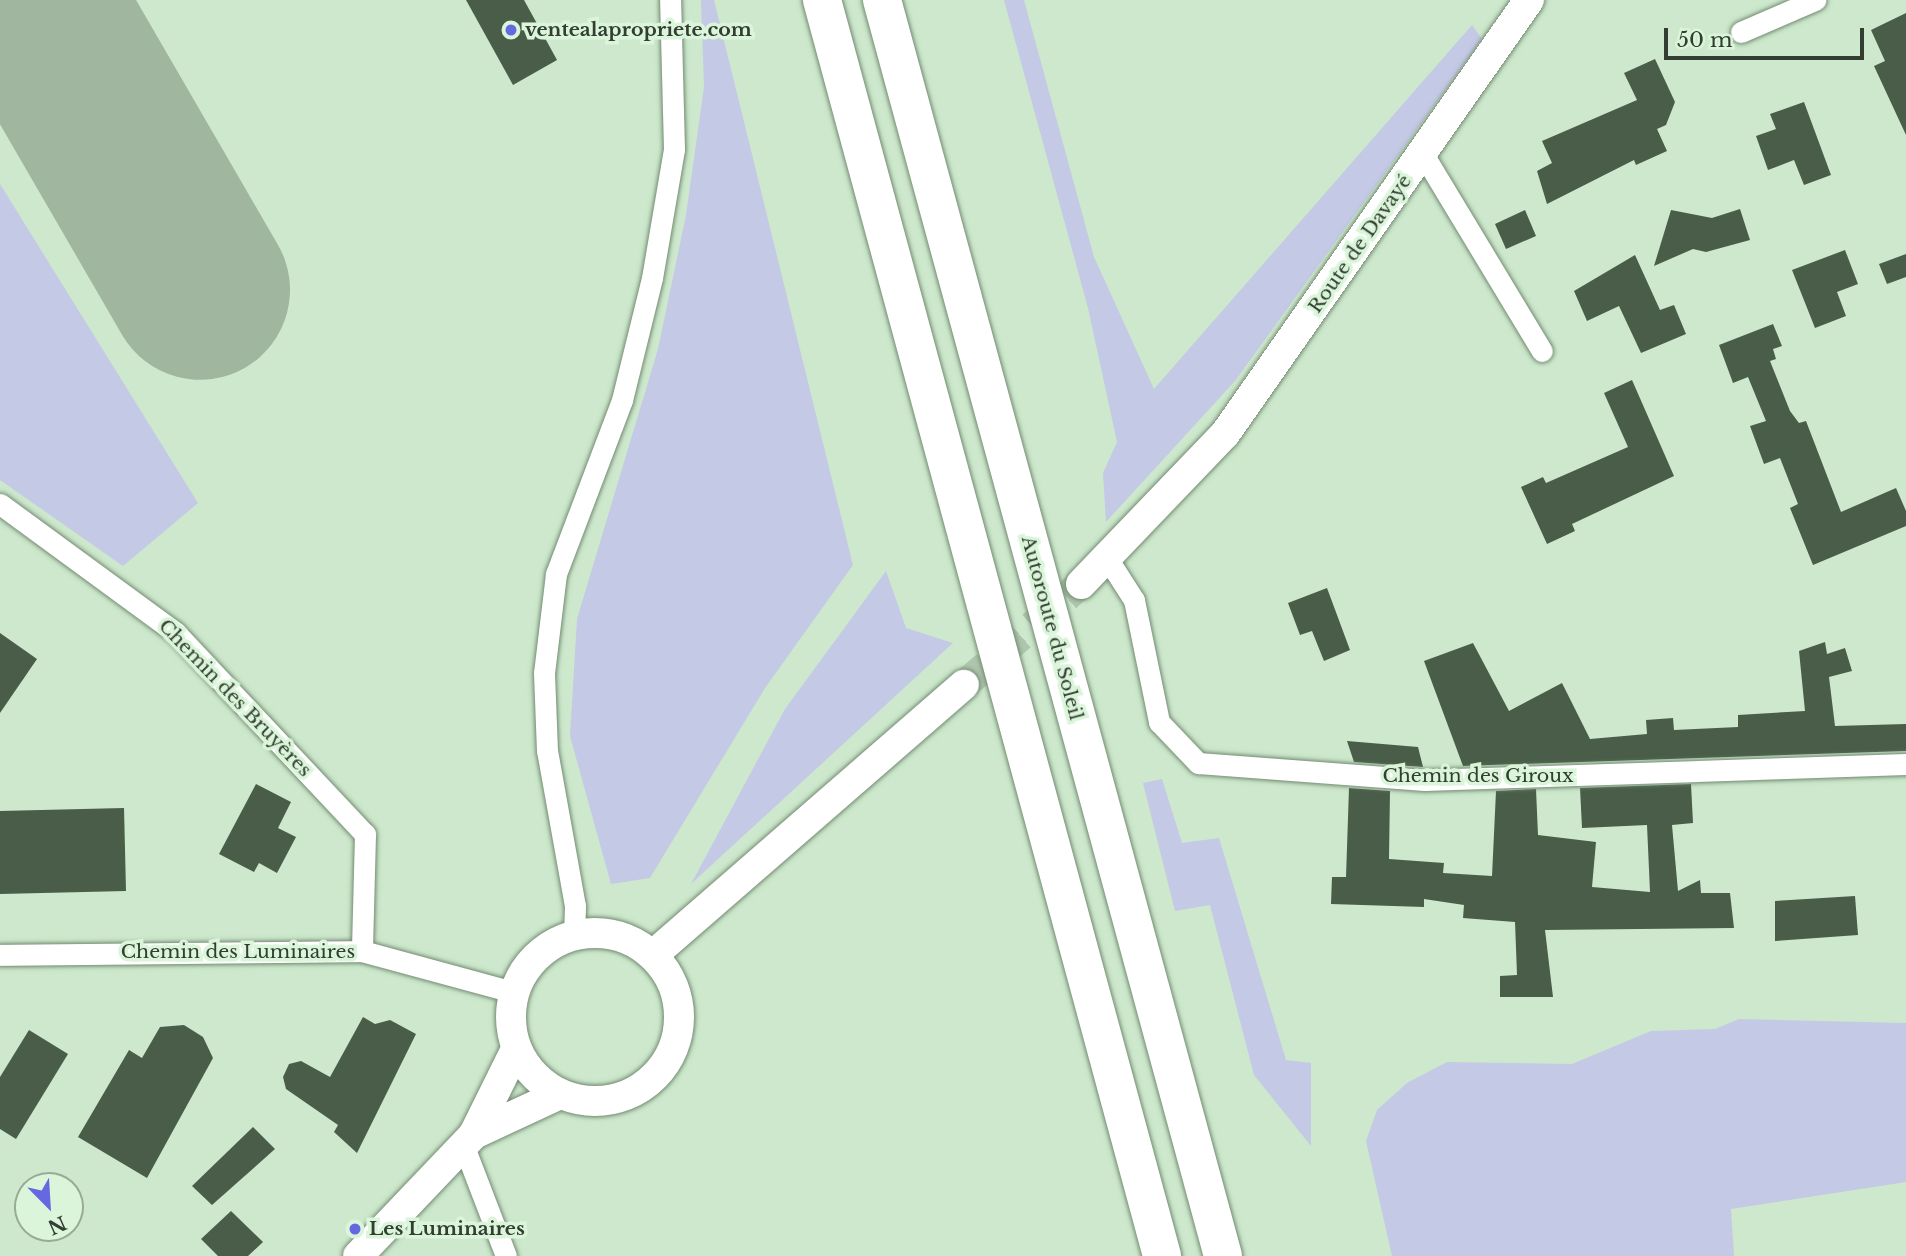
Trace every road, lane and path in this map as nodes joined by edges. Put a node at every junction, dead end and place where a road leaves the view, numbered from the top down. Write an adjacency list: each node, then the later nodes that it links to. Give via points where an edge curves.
1 (670, 0): 14 (street, via 674,149 652,278 622,400 556,574 544,673 547,751 575,906)
2 (822, 0): 24 (highway)
3 (882, 0): 25 (highway, Autoroute du Soleil)
4 (1529, 0): 7 (street, Route de Davayé)
5 (1815, 0): 6 (street)
6 (1741, 32)
7 (1423, 154): 8 (street); 10 (street, Route de Davayé, via 1282,357 1182,481)
8 (1542, 351)
9 (0, 504): 15 (street, Chemin des Bruyères, via 176,633 365,834)
10 (1107, 558): 11 (street, Route de Davayé); 13 (street, Chemin des Giroux, via 1134,600 1159,722 1198,764 1424,780)
11 (1081, 584)
12 (964, 685): 16 (street)
13 (1906, 764)
14 (574, 935): 16 (street, via 620,937); 18 (street, via 529,963)
15 (362, 951): 17 (street, Chemin des Luminaires); 18 (street, Chemin des Luminaires)
16 (653, 955): 20 (street, via 678,1000 679,1027 665,1063 637,1090 612,1099)
17 (0, 956)
18 (513, 992): 19 (street)
19 (516, 1049): 20 (street, via 534,1075); 21 (street)
20 (560, 1094): 21 (street)
21 (468, 1139): 22 (street); 23 (street)
22 (358, 1256)
23 (506, 1256)
24 (1162, 1256)
25 (1223, 1256)

